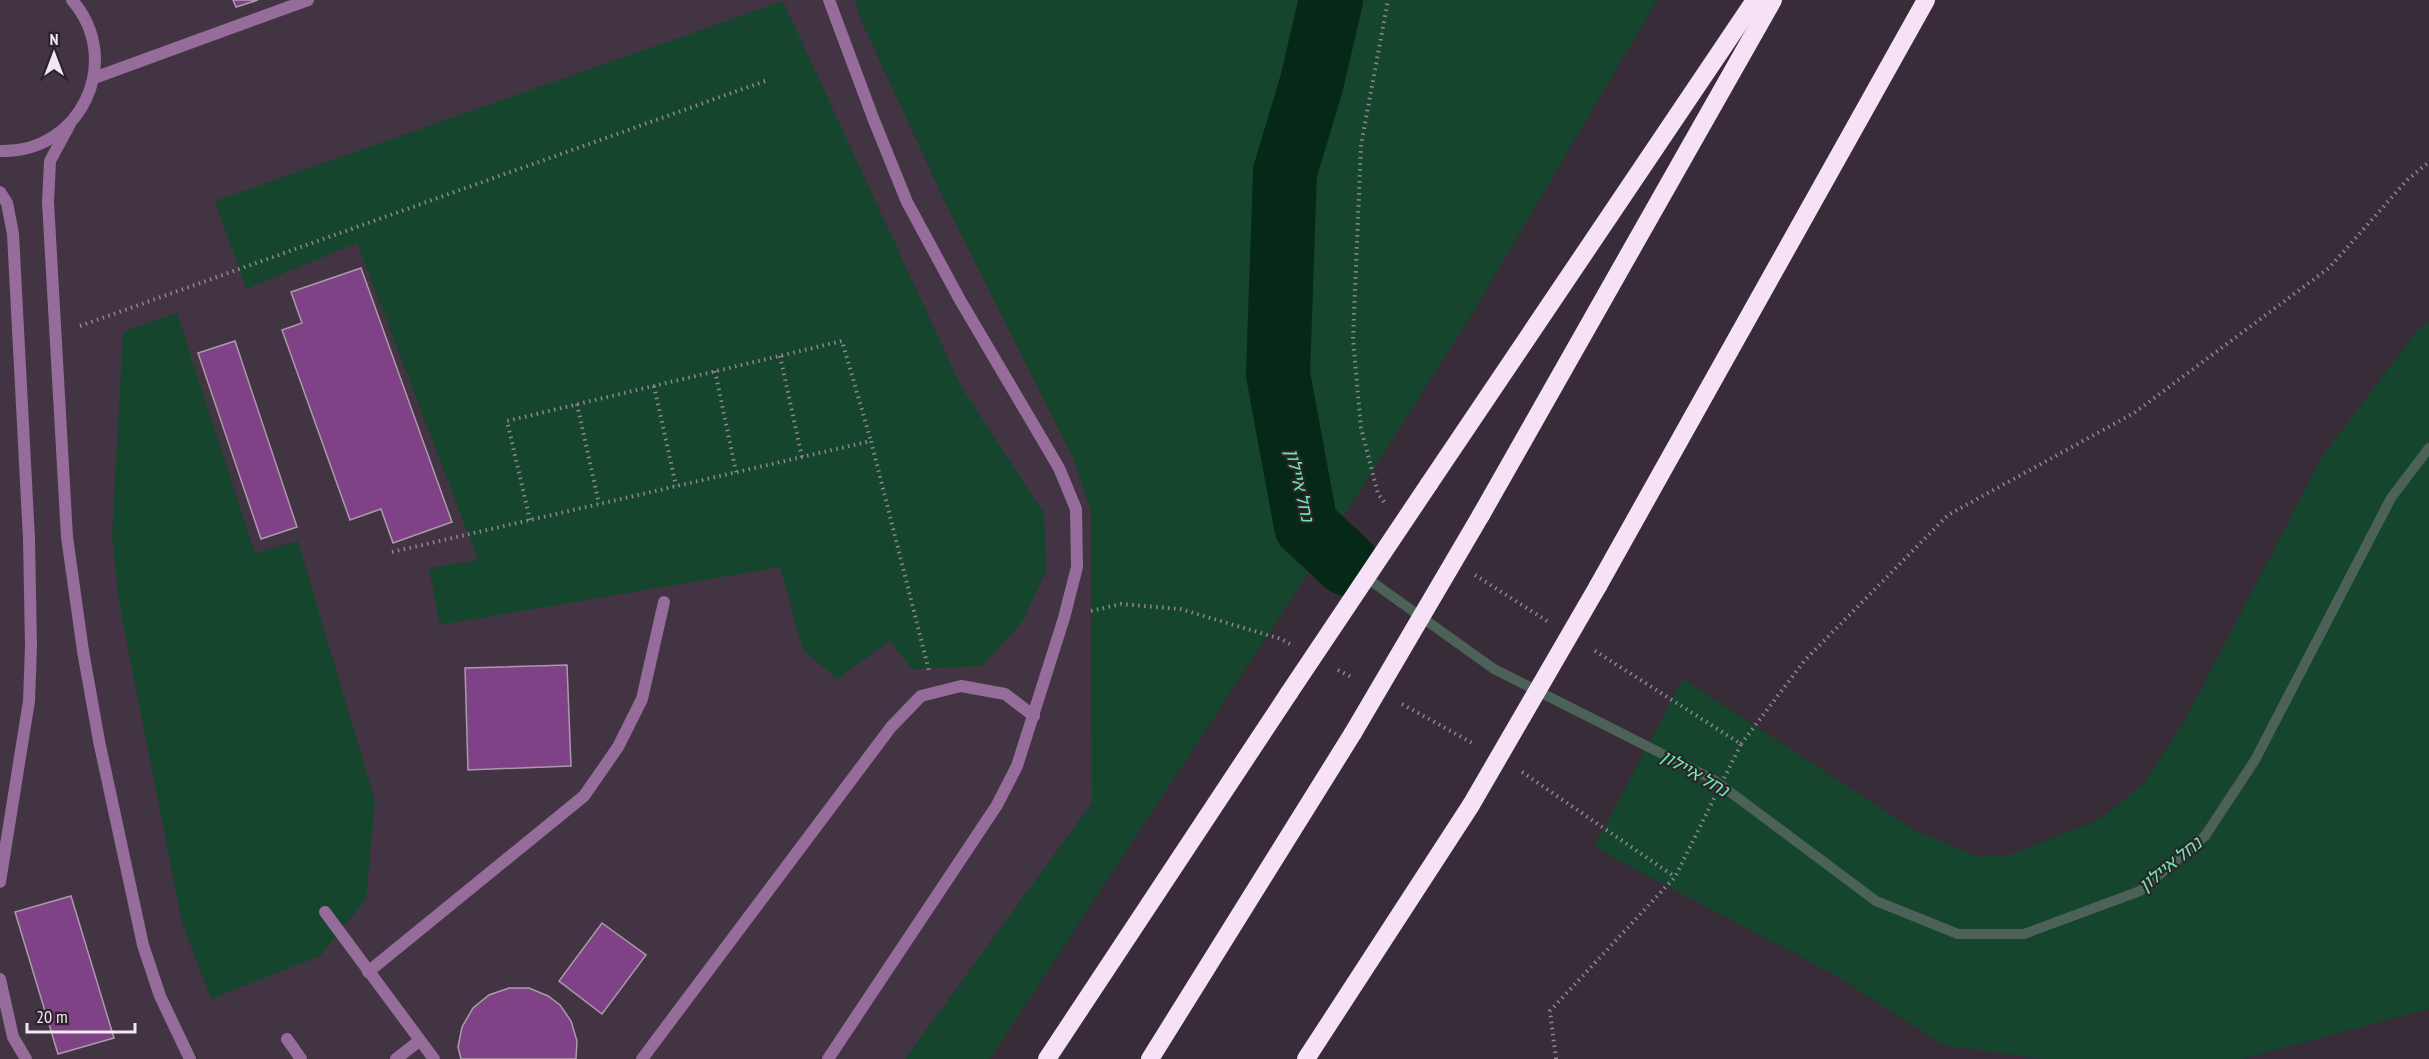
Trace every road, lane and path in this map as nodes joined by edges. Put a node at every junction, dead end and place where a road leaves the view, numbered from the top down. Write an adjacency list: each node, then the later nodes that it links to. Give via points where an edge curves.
1 (72, 0): 7 (street, via 91,31 96,54)
2 (308, 0): 7 (street)
3 (829, 0): 27 (street, via 907,202 1059,468 1076,509 1077,567)
4 (1755, 0): 43 (highway, bridge, via 1288,693)
5 (1773, 0): 44 (highway, bridge, via 1353,733)
6 (1926, 0): 45 (highway, bridge, via 1471,805)
7 (94, 78): 9 (street, via 86,103)
8 (765, 81): 13 (path)
9 (70, 124): 10 (street, via 46,142 16,151); 13 (street, via 50,161 48,202)
10 (0, 151)
11 (2429, 162): 28 (path, via 2407,180 2329,268 2134,413 1947,515 1806,660)
12 (0, 192): 30 (street, via 7,203 14,234 31,646 29,700)
13 (56, 335): 37 (street, via 67,537 99,741 143,945 160,996)
14 (780, 356): 15 (path); 18 (path, via 842,341); 19 (path)
15 (715, 371): 16 (path); 20 (path)
16 (654, 386): 17 (path); 21 (path)
17 (577, 404): 22 (path); 23 (path, via 507,421)
18 (871, 441): 19 (path); 26 (path)
19 (802, 457): 20 (path)
20 (736, 472): 21 (path)
21 (676, 486): 22 (path)
22 (599, 504): 23 (path)
23 (530, 520): 24 (path)
24 (393, 552)
25 (664, 602): 32 (street, via 642,699 618,747 584,796)
26 (934, 693): 27 (street, via 961,686 1005,694); 41 (street, via 921,696 891,727)
27 (1034, 716): 42 (street, via 1017,766 997,805)
28 (1741, 744)
29 (1733, 760): 46 (path, via 1675,877 1550,1011)
30 (0, 882)
31 (325, 912): 32 (street)
32 (368, 972): 35 (street)
33 (0, 979): 36 (street, via 14,1037)
34 (287, 1039): 38 (street)
35 (419, 1041): 39 (street); 40 (street)
36 (26, 1059)
37 (190, 1059)
38 (301, 1059)
39 (396, 1059)
40 (434, 1059)
41 (642, 1059)
42 (828, 1059)
43 (1047, 1059)
44 (1150, 1059)
45 (1306, 1059)
46 (1556, 1059)

